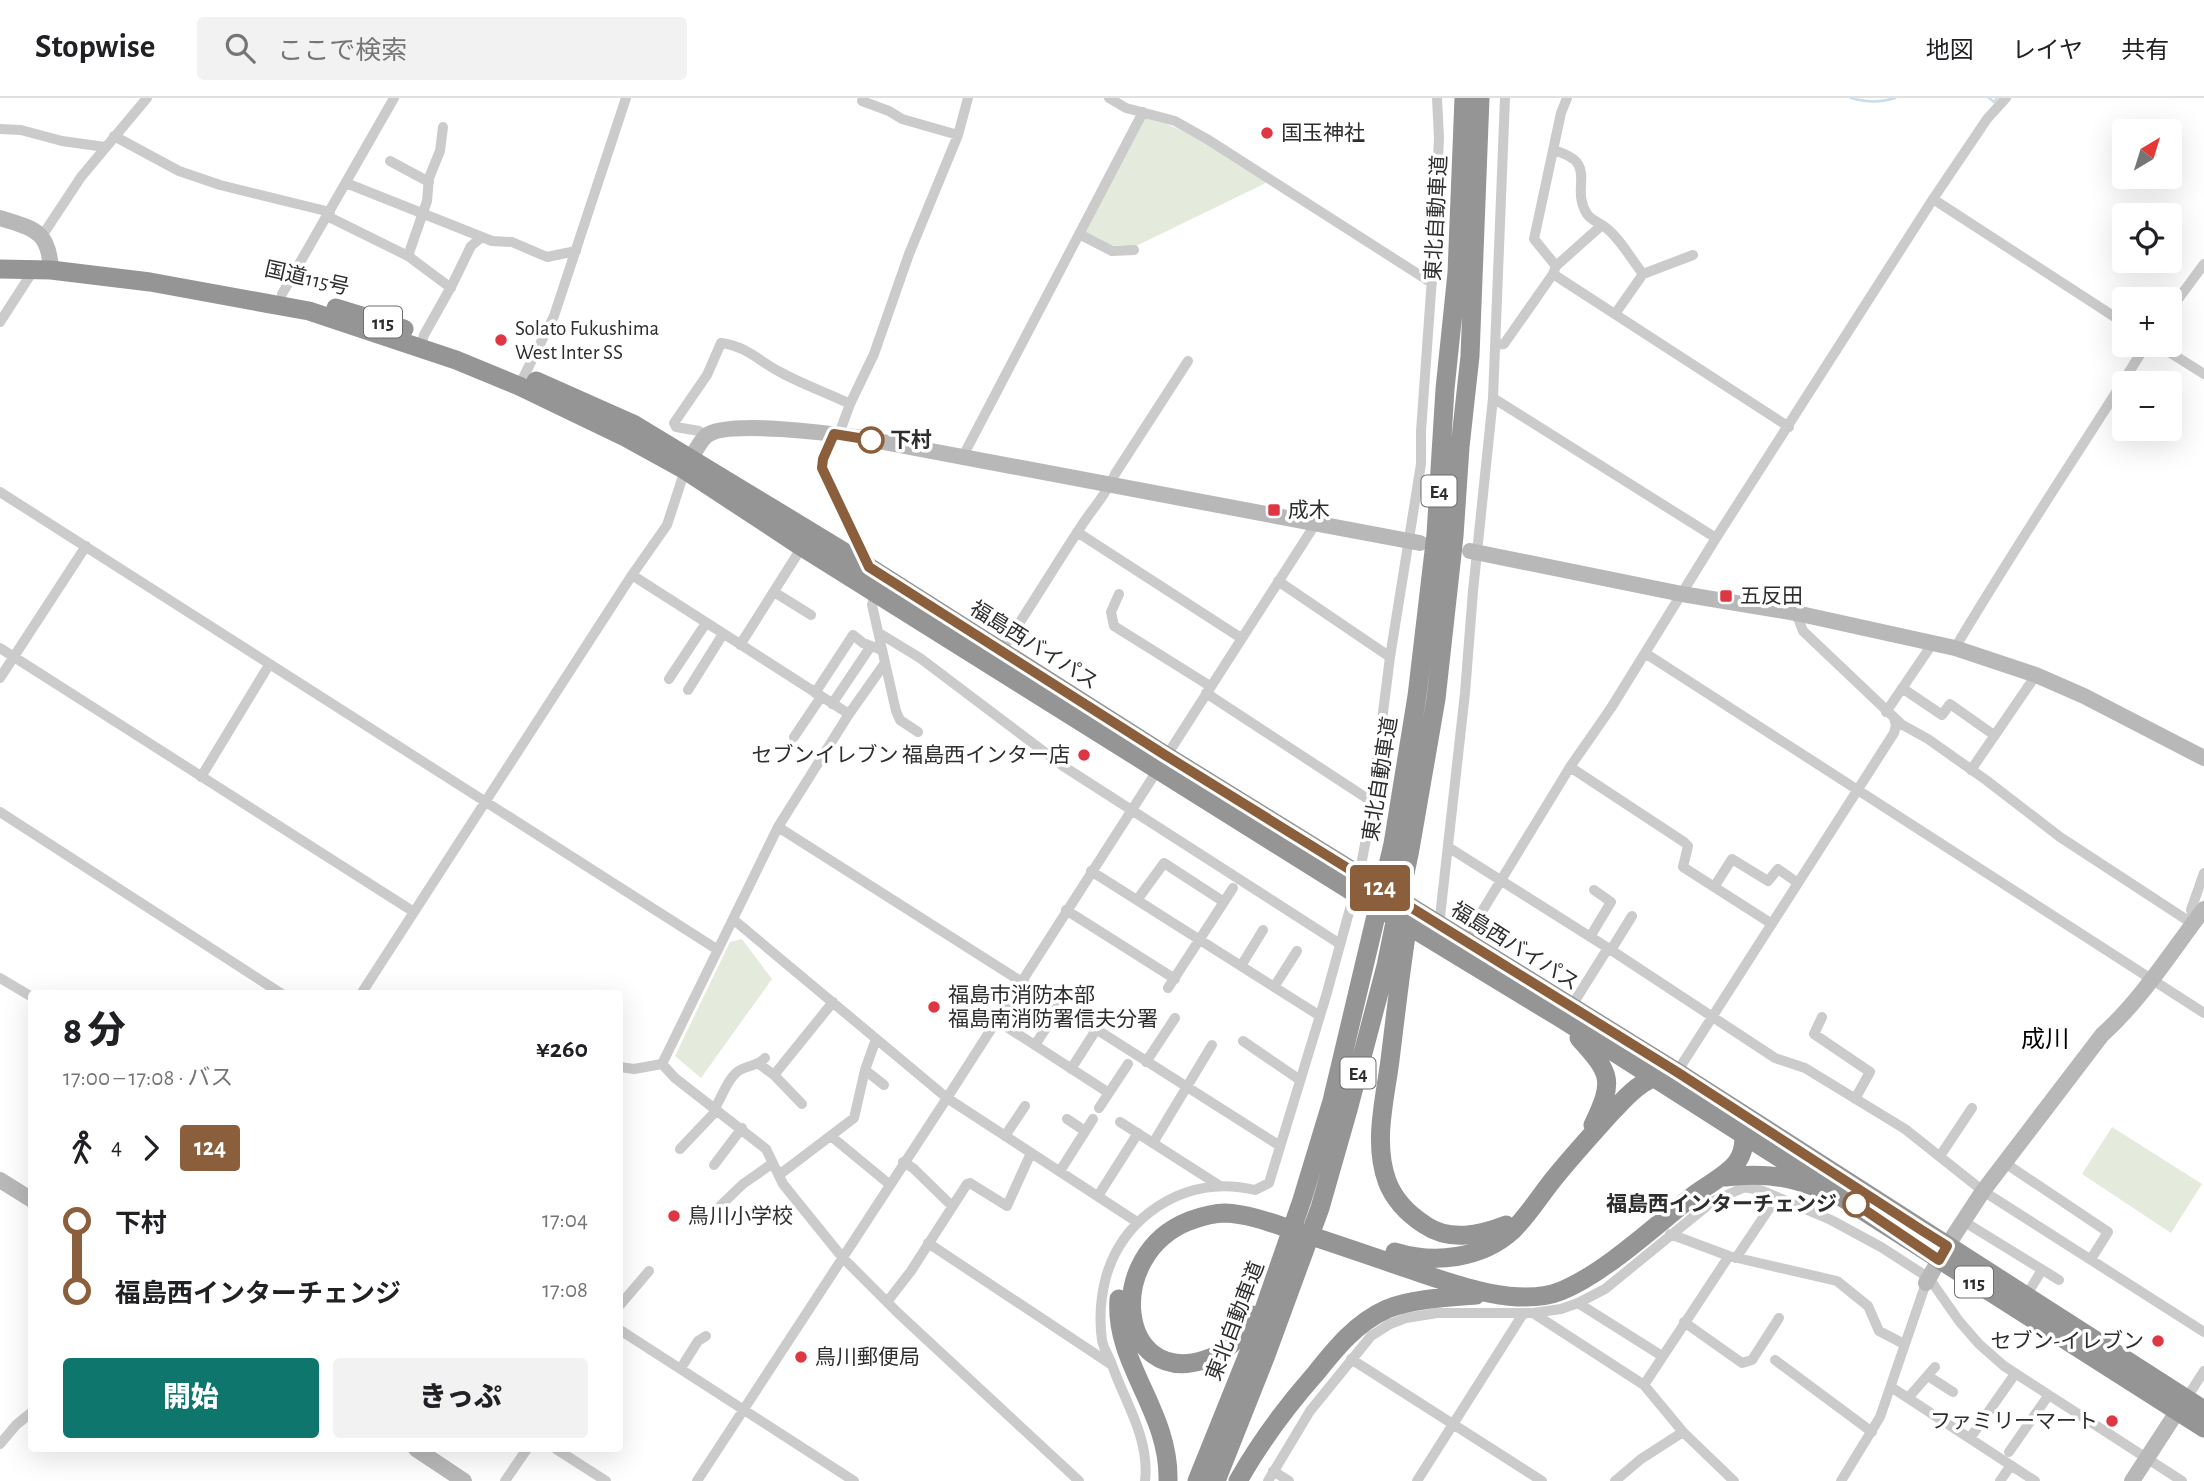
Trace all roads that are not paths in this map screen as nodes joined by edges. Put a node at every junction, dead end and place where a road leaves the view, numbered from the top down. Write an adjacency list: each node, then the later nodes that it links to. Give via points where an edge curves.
1 (147, 98): 18 (street)
2 (394, 98): 23 (street)
3 (626, 98): 33 (street)
4 (968, 98): 17 (street)
5 (1109, 98): 13 (street)
6 (1437, 98): 42 (street)
7 (1464, 98): 127 (highway, 東北自動車道 / E4, via 1457,273 1436,534 1412,730)
8 (1480, 98): 127 (highway, 東北自動車道 / E4, via 1470,355 1454,536 1436,699)
9 (1505, 98): 50 (street)
10 (1567, 98): 20 (street)
11 (2003, 99): 24 (street)
12 (862, 101): 17 (street, via 902,119)
13 (1122, 102): 14 (street)
14 (1143, 112): 29 (street); 42 (street, via 1175,121 1207,139)
15 (443, 127): 22 (street)
16 (0, 129): 19 (street)
17 (958, 135): 57 (street, via 874,354)
18 (114, 136): 19 (street); 25 (street, via 179,171)
19 (105, 147): 30 (street)
20 (1553, 150): 28 (street, via 1578,162 1582,204 1589,218); 40 (street, via 1534,239)
21 (390, 161): 22 (street)
22 (429, 181): 26 (street)
23 (346, 183): 25 (street); 26 (street)
24 (1933, 199): 47 (street); 58 (street)
25 (328, 214): 34 (street); 44 (street)
26 (424, 214): 31 (street); 34 (street)
27 (0, 218): 30 (street)
28 (1602, 225): 40 (street); 41 (street)
29 (1079, 233): 32 (street, via 1112,251); 61 (street)
30 (42, 236): 38 (street, via 50,249)
31 (482, 237): 33 (street, via 518,244 547,257); 43 (street, via 471,246)
32 (1134, 250)
33 (576, 251): 55 (street, via 554,316)
34 (408, 256): 43 (street)
35 (1693, 256): 41 (street)
36 (0, 257): 38 (highway, 115)
37 (2204, 264): 45 (street)
38 (45, 267): 39 (highway, 115); 44 (highway, 国道115号 / 115, via 156,272); 48 (street); 49 (highway, 国道115号 / 115, via 309,311)
39 (0, 269)
40 (1555, 270): 46 (street); 50 (street, via 1504,344)
41 (1643, 274): 46 (street)
42 (1432, 283): 68 (street)
43 (451, 288): 49 (street)
44 (282, 294): 49 (highway, 国道115号 / 115, via 367,316)
45 (2182, 294)
46 (1615, 314): 58 (street)
47 (2112, 315)
48 (0, 322)
49 (422, 341): 55 (highway, 国道115号 / 115)
50 (1495, 345): 56 (street)
51 (2139, 357): 89 (street)
52 (2177, 357): 54 (street)
53 (1188, 361): 63 (street)
54 (2204, 374)
55 (522, 380): 62 (highway, 国道115号 / 115, via 625,437)
56 (1493, 398): 67 (street); 71 (street)
57 (850, 404): 59 (street); 60 (street, via 778,371 748,350 722,343 707,375 674,423)
58 (1788, 427): 67 (street)
59 (836, 434): 60 (street, via 738,429); 61 (street); 72 (street, via 822,468)
60 (706, 436): 62 (street)
61 (962, 458): 63 (street)
62 (689, 464): 70 (highway, 福島西バイパス / 115); 72 (highway, 福島西バイパス / 115); 73 (street, via 667,526)
63 (1111, 486): 65 (street); 66 (street)
64 (0, 492): 69 (street)
65 (1316, 523): 68 (street); 74 (street)
66 (1077, 532): 84 (street); 91 (street)
67 (1716, 538): 78 (street)
68 (1415, 542): 94 (street)
69 (86, 546): 93 (street); 96 (street)
70 (802, 547): 75 (highway, 福島西バイパス / 115); 76 (street)
71 (1473, 552): 78 (street); 121 (street, via 1471,631)
72 (869, 567): 91 (highway, 福島西バイパス / 115)
73 (632, 575): 81 (street); 117 (street)
74 (1278, 581): 84 (street); 94 (street)
75 (875, 591): 82 (street); 111 (highway, 福島西バイパス / 115)
76 (774, 592): 80 (street); 86 (street)
77 (1119, 594): 102 (street, via 1111,612 1114,626)
78 (1682, 594): 79 (street); 92 (street)
79 (1796, 613): 85 (street); 106 (street, via 1803,631)
80 (811, 615)
81 (706, 623): 83 (street); 99 (street)
82 (879, 633): 90 (street); 118 (street, via 920,658 1063,766)
83 (723, 634): 86 (street); 101 (street)
84 (1241, 638): 102 (street)
85 (1933, 643): 89 (street); 100 (street)
86 (740, 645): 103 (street)
87 (871, 646): 90 (street); 103 (street, via 853,635); 104 (street)
88 (0, 648): 93 (street)
89 (1955, 648): 97 (street)
90 (882, 650): 95 (street)
91 (1001, 651): 111 (highway, 福島西バイパス / 115)
92 (1645, 653): 112 (street); 115 (street)
93 (14, 657): 98 (street); 114 (street)
94 (1390, 657): 116 (street)
95 (885, 663): 105 (street); 107 (street, via 900,720)
96 (269, 665): 114 (street); 117 (street)
97 (2036, 675): 108 (street); 110 (street, via 2135,720)
98 (0, 678)
99 (670, 679)
100 (1902, 688): 106 (street); 108 (street, via 1942,715 1950,704)
101 (688, 690)
102 (1208, 690): 111 (street); 116 (street)
103 (818, 695): 104 (street); 109 (street)
104 (832, 704): 105 (street)
105 (849, 715): 120 (street)
106 (1890, 715): 113 (street); 115 (street, via 1896,725 1894,733)
107 (918, 732)
108 (1994, 735): 113 (street)
109 (794, 737)
110 (2204, 758)
111 (1161, 761): 118 (street); 126 (highway, 福島西バイパス / 115)
112 (1570, 767): 124 (street); 128 (street, via 1684,842 1688,846 1683,867)
113 (1971, 770): 136 (street, via 2060,837)
114 (201, 777): 134 (street)
115 (1857, 789): 125 (street); 151 (street)
116 (1371, 801): 126 (street)
117 (486, 802): 134 (street); 147 (street)
118 (1131, 809): 122 (street); 145 (street)
119 (0, 812): 154 (street)
120 (778, 827): 137 (street); 152 (street)
121 (1448, 847): 124 (street); 139 (street)
122 (1091, 871): 131 (street); 133 (street)
123 (2204, 873): 136 (street, via 2191,911)
124 (1500, 881): 142 (street); 144 (street)
125 (1798, 883): 128 (street, via 1778,869 1768,881 1732,859); 138 (street)
126 (1356, 884): 139 (highway, 福島西バイパス / 115); 145 (street); 158 (highway, 福島西バイパス / 115)
127 (1400, 887): 141 (highway); 141 (highway, 東北自動車道 / E4)
128 (1714, 887): 138 (street)
129 (1233, 888): 132 (street)
130 (1594, 890): 142 (street, via 1612,902)
131 (1137, 900): 132 (street, via 1164,863); 143 (street)
132 (1224, 902): 143 (street)
133 (1066, 910): 143 (street, via 1172,984); 152 (street)
134 (414, 912): 155 (street)
135 (1632, 916): 146 (street)
136 (2197, 918): 151 (street)
137 (734, 920): 147 (street); 157 (street)
138 (1772, 924): 163 (street)
139 (1439, 926): 144 (highway, 福島西バイパス / 115)
140 (1263, 930): 149 (street)
141 (1391, 934): 221 (highway, 東北自動車道 / E4, via 1332,1101); 221 (highway, 東北自動車道 / E4, via 1348,1110); 225 (highway, via 1381,1118 1387,1183 1411,1216 1437,1231 1477,1235)
142 (1590, 937): 146 (street)
143 (1200, 940): 149 (street)
144 (1464, 941): 158 (highway, 福島西バイパス / 115)
145 (1340, 944): 160 (street)
146 (1610, 949): 158 (street); 163 (street)
147 (718, 950): 172 (street)
148 (1297, 951): 153 (street)
149 (1241, 966): 153 (street)
150 (0, 978): 156 (street)
151 (2152, 980): 159 (street); 209 (street, via 2102,1035)
152 (1020, 981): 164 (street); 166 (street)
153 (1274, 987): 160 (street)
154 (276, 990)
155 (364, 990)
156 (28, 996)
157 (833, 1002): 167 (street); 178 (street)
158 (1566, 1013): 177 (highway, 福島西バイパス / 115); 179 (highway, 福島西バイパス / 115); 201 (highway, via 1608,1082)
159 (2204, 1013)
160 (1320, 1016): 180 (street)
161 (1822, 1017): 185 (street, via 1814,1034 1870,1072)
162 (1175, 1018): 171 (street)
163 (1713, 1018): 177 (street); 185 (street, via 1775,1058 1799,1065)
164 (996, 1020): 169 (street); 184 (street)
165 (1048, 1025): 169 (street)
166 (1096, 1030): 171 (street); 175 (street)
167 (876, 1039): 176 (street); 184 (street)
168 (1243, 1041): 180 (street)
169 (1035, 1045): 175 (street)
170 (1212, 1045): 182 (street)
171 (1146, 1062): 182 (street)
172 (662, 1064): 174 (street); 190 (street)
173 (1128, 1064): 183 (street)
174 (623, 1067)
175 (1071, 1069): 183 (street)
176 (864, 1070): 181 (street); 200 (street, via 855,1118)
177 (1677, 1072): 179 (highway); 191 (highway, 福島西バイパス / 115)
178 (774, 1075): 186 (street); 190 (street, via 762,1061 739,1071)
179 (1651, 1077): 198 (highway, 福島西バイパス / 115); 201 (highway)
180 (1300, 1080): 203 (street)
181 (884, 1085)
182 (1186, 1087): 202 (street); 203 (street)
183 (1109, 1093): 188 (street)
184 (947, 1098): 199 (street); 207 (street)
185 (1855, 1099): 206 (street)
186 (802, 1104)
187 (1025, 1106): 199 (street)
188 (1099, 1108)
189 (1972, 1108): 206 (street)
190 (716, 1109): 195 (street); 204 (street)
191 (1737, 1111): 198 (highway); 231 (highway, 福島西バイパス / 115)
192 (1067, 1119): 196 (street)
193 (1093, 1119): 196 (street)
194 (1120, 1122): 197 (street)
195 (742, 1128): 208 (street, via 766,1149); 210 (street)
196 (1085, 1131): 211 (street)
197 (1138, 1133): 202 (street); 218 (street)
198 (1744, 1134): 213 (highway, via 1735,1165); 222 (highway, 福島西バイパス / 115)
199 (1005, 1136): 205 (street)
200 (832, 1137): 212 (street); 215 (street)
201 (1585, 1142): 225 (highway)
202 (1153, 1143): 216 (street)
203 (1280, 1146): 216 (street, via 1269,1183 1255,1190)
204 (680, 1149)
205 (1031, 1153): 211 (street); 224 (street, via 1007,1206 970,1184)
206 (1940, 1156): 217 (street)
207 (903, 1162): 215 (street); 224 (street)
208 (774, 1163): 212 (street); 223 (street)
209 (2005, 1163): 217 (street); 234 (street, via 2108,1232)
210 (714, 1165)
211 (1060, 1171): 218 (street)
212 (779, 1175): 232 (street)
213 (1724, 1177): 222 (highway, via 1776,1175); 239 (highway, via 1579,1283 1546,1295)
214 (0, 1180): 220 (street)
215 (889, 1184): 232 (street)
216 (1222, 1187): 227 (street, via 1185,1191)
217 (1983, 1191): 226 (street); 234 (street)
218 (1098, 1196): 227 (street)
219 (1777, 1196): 228 (street, via 1745,1186 1713,1201); 233 (street); 237 (street, via 1863,1237)
220 (28, 1198)
221 (1306, 1202): 230 (highway)
222 (1854, 1203): 231 (highway, 福島西バイパス / 115)
223 (720, 1206)
224 (952, 1206): 229 (street)
225 (1521, 1220): 288 (highway, via 1487,1247 1438,1259 1403,1255 1241,1204 1199,1206 1163,1222 1143,1241 1129,1264 1118,1309 1131,1364 1158,1422)
226 (1963, 1221): 231 (street); 235 (street)
227 (1137, 1222): 254 (street, via 1115,1251 1101,1294 1102,1342)
228 (1670, 1234): 233 (street); 243 (street, via 1605,1289)
229 (928, 1242): 242 (street); 254 (street)
230 (1291, 1247): 239 (highway, via 1244,1332 1231,1346 1210,1359 1180,1364 1163,1359 1144,1345 1131,1309 1132,1286 1140,1264 1156,1243 1177,1227 1214,1214 1255,1218); 289 (highway, 東北自動車道); 290 (highway, 東北自動車道)
231 (1943, 1253): 237 (street); 240 (highway, 福島西バイパス / 115); 263 (highway, 福島西バイパス / 115)
232 (842, 1257): 242 (street); 264 (street)
233 (1733, 1257): 246 (street); 250 (street, via 1837,1281 1868,1306 1879,1331)
234 (2091, 1259): 248 (street)
235 (2042, 1270): 238 (street); 240 (street)
236 (649, 1272): 241 (street)
237 (1927, 1280): 250 (street); 257 (street, via 1979,1343)
238 (2059, 1280)
239 (1494, 1293): 291 (highway, via 1388,1309 1346,1336 1280,1414)
240 (2026, 1296): 263 (highway, 福島西バイパス / 115)
241 (623, 1302)
242 (887, 1302): 286 (street)
243 (1578, 1303): 244 (street); 251 (street)
244 (1528, 1314): 252 (street, via 1437,1313 1406,1318 1371,1336); 258 (street); 267 (street)
245 (1779, 1318): 246 (street, via 1752,1360 1742,1363)
246 (1684, 1322): 251 (street)
247 (623, 1332): 255 (street)
248 (2204, 1332)
249 (706, 1336): 255 (street)
250 (1904, 1344): 259 (street)
251 (1662, 1356): 258 (street)
252 (1351, 1359): 267 (street); 279 (street, via 1310,1412)
253 (1775, 1360): 270 (street)
254 (1113, 1366): 287 (street, via 1138,1425)
255 (681, 1368): 264 (street)
256 (2204, 1371): 263 (street)
257 (2015, 1374): 261 (street); 271 (street)
258 (1644, 1385): 269 (street)
259 (1891, 1387): 262 (street); 270 (street)
260 (1953, 1392): 262 (street, via 1931,1371)
261 (2048, 1396): 276 (street); 277 (street)
262 (1908, 1398): 271 (street)
263 (2181, 1405): 265 (highway, 福島西バイパス / 115); 268 (highway, 福島西バイパス / 115); 277 (street)
264 (743, 1409): 284 (street); 285 (street)
265 (2204, 1410)
266 (28, 1415): 272 (street)
267 (1453, 1424): 293 (street); 294 (street)
268 (2204, 1428)
269 (1683, 1432): 280 (street); 295 (street)
270 (1871, 1433): 297 (street)
271 (1970, 1438): 278 (street)
272 (0, 1444)
273 (420, 1452): 281 (street)
274 (525, 1452): 282 (street)
275 (561, 1452): 283 (street)
276 (2009, 1452)
277 (2147, 1458): 300 (street); 301 (street)
278 (2011, 1465): 298 (street); 299 (street)
279 (1271, 1476): 292 (street)
280 (1720, 1476): 296 (street)
281 (464, 1481)
282 (505, 1481)
283 (606, 1481)
284 (697, 1481)
285 (854, 1481)
286 (1079, 1481)
287 (1145, 1481)
288 (1168, 1481)
289 (1197, 1481)
290 (1216, 1481)
291 (1238, 1481)
292 (1289, 1481)
293 (1417, 1481)
294 (1542, 1481)
295 (1615, 1481)
296 (1734, 1481)
297 (1841, 1481)
298 (2000, 1481)
299 (2035, 1481)
300 (2132, 1481)
301 (2182, 1481)

